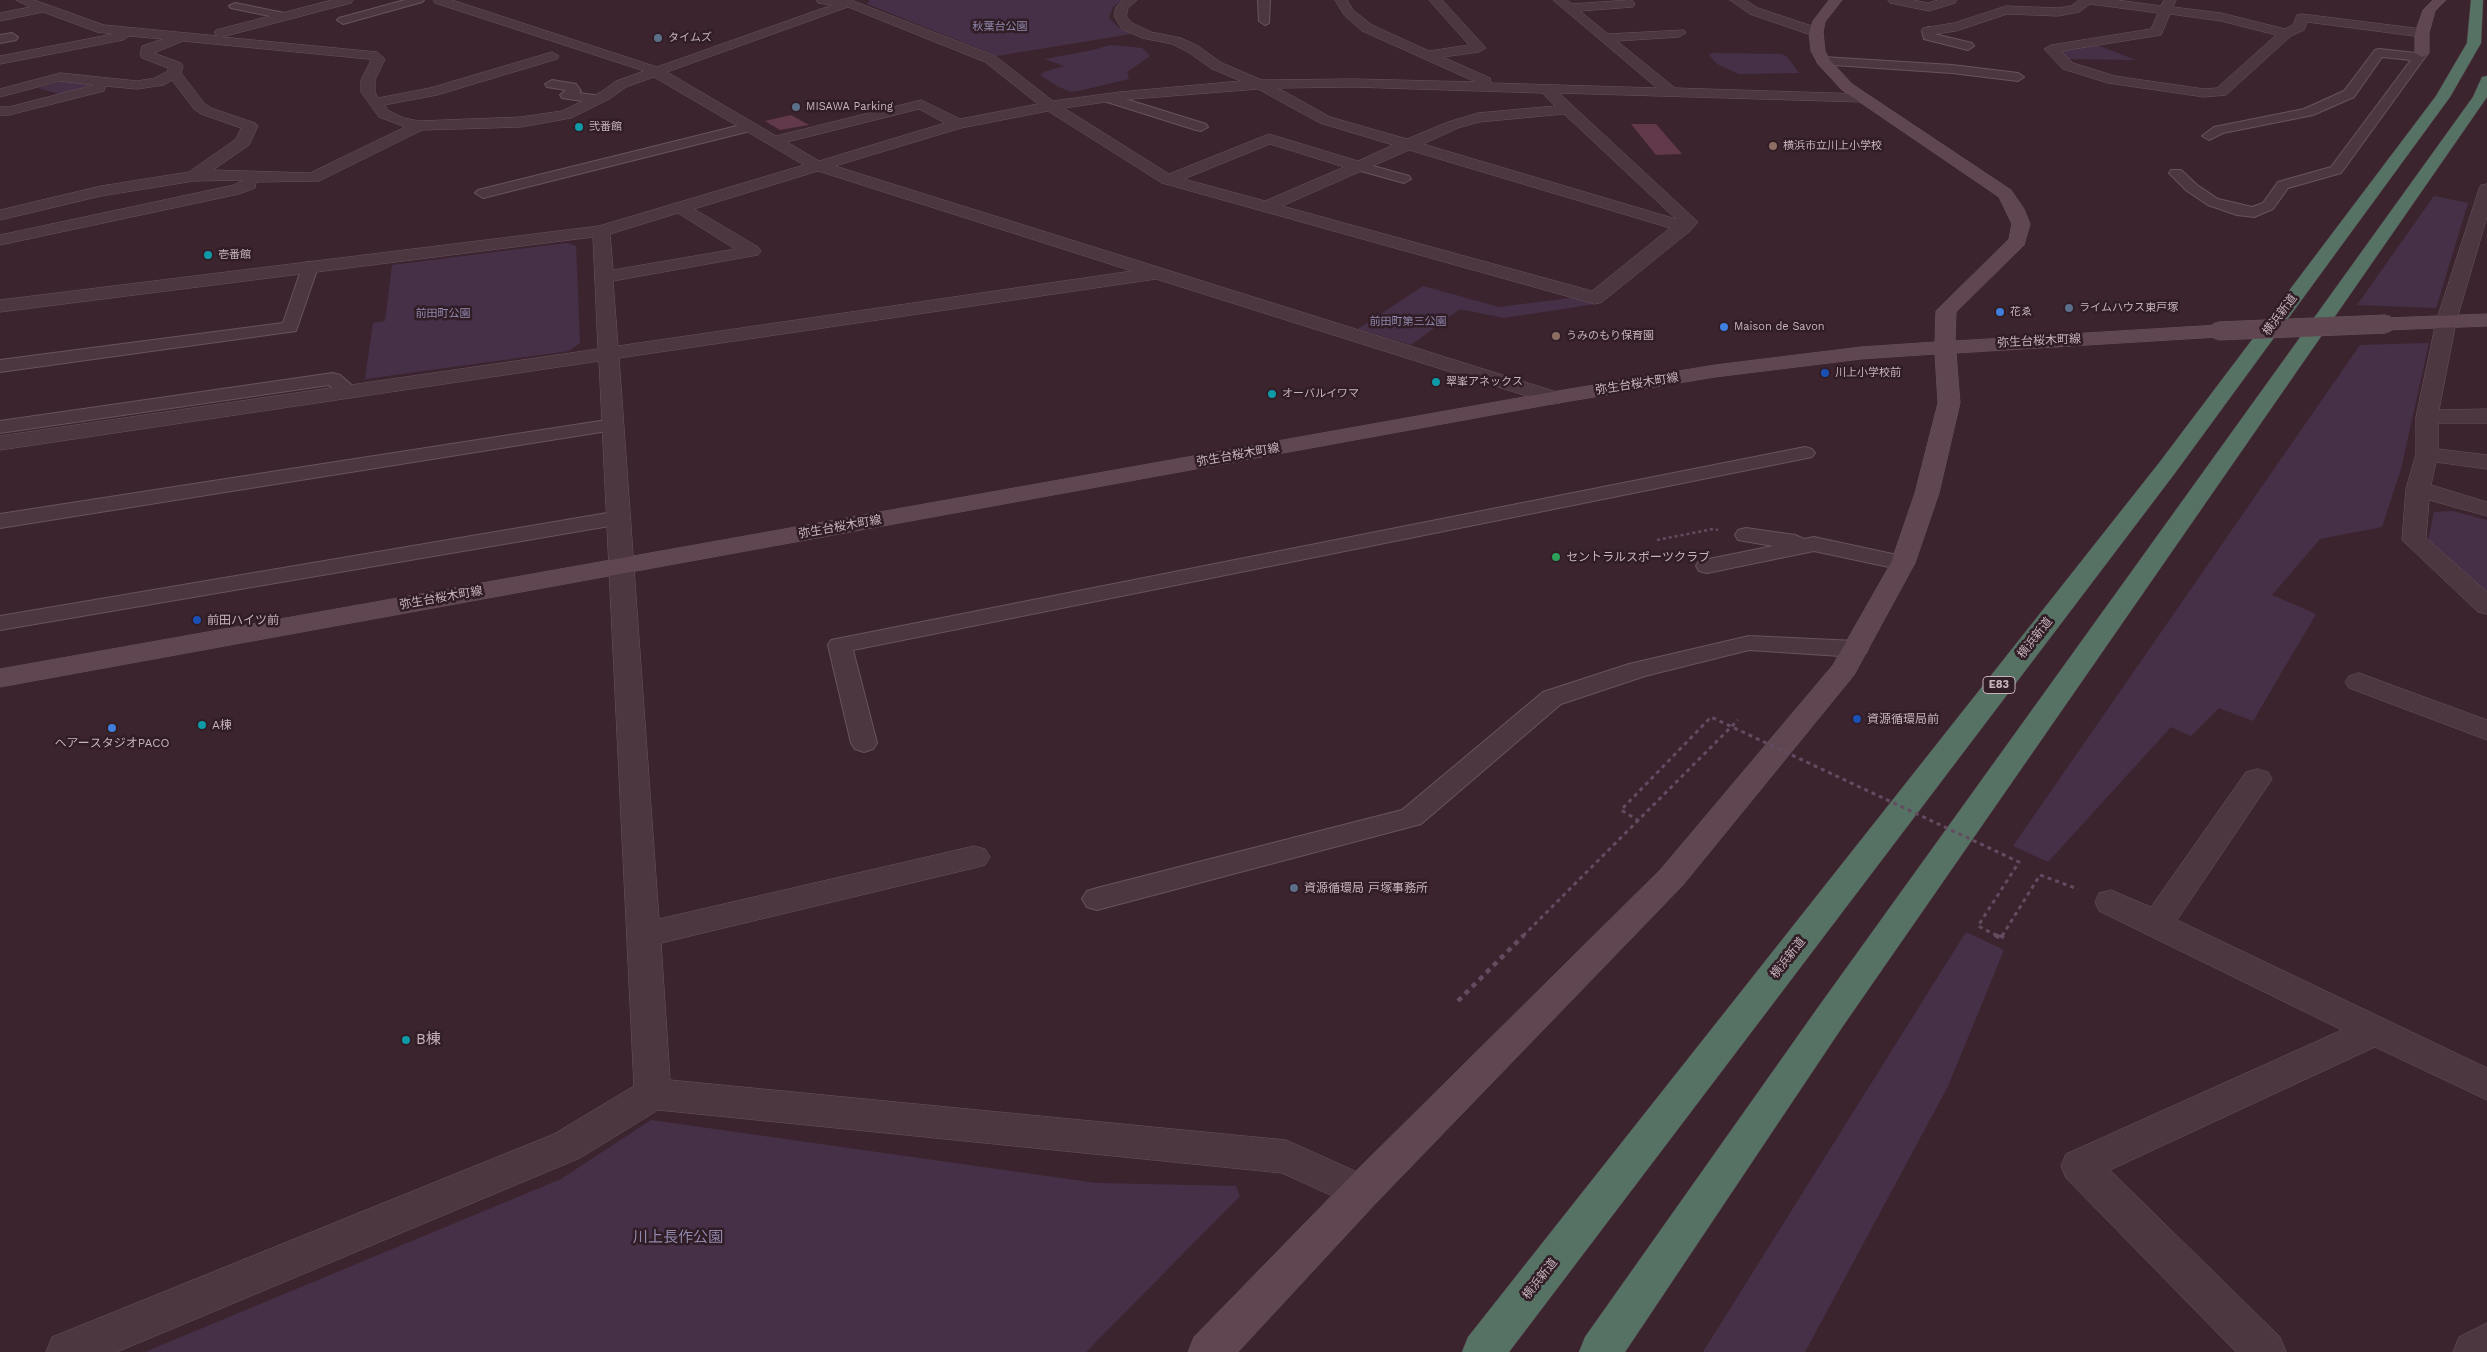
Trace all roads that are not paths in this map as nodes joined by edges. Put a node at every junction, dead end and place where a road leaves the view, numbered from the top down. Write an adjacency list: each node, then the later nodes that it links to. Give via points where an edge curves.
1 (22, 0): 23 (street)
2 (347, 0): 25 (street)
3 (418, 0): 27 (lane)
4 (440, 0): 45 (street)
5 (822, 0): 18 (street)
6 (1131, 0): 51 (street, via 1122,7 1120,16 1127,26 1147,35 1176,41 1194,49 1217,66)
7 (1264, 0): 28 (lane)
8 (1340, 0): 40 (street, via 1348,12 1367,28)
9 (1435, 0): 40 (street, via 1479,48)
10 (1736, 0): 29 (street, via 1754,11)
11 (1836, 0): 29 (street, via 1819,21)
12 (1894, 0): 13 (street, via 1929,7)
13 (1951, 0)
14 (2087, 0): 21 (street); 32 (street, via 2075,9 2058,12 2006,10 1956,28)
15 (2440, 0): 34 (street, via 2429,10)
16 (2477, 0): 133 (highway, 横浜新道 / E83, via 2474,44 2443,98 2161,475)
17 (252, 1): 22 (lane)
18 (852, 2): 45 (street); 60 (street, via 990,59)
19 (1563, 4): 20 (street); 37 (street)
20 (1629, 4)
21 (2167, 5): 33 (street); 33 (street, via 2156,32 2051,49 2068,66 2113,80 2204,93 2220,92)
22 (235, 6): 24 (lane); 25 (lane)
23 (43, 8): 26 (street); 30 (street, via 102,29)
24 (221, 9)
25 (284, 16): 36 (street)
26 (0, 17)
27 (343, 20)
28 (1265, 20)
29 (1816, 32): 44 (street, via 1818,51)
30 (139, 33): 35 (street); 43 (street)
31 (1679, 33): 37 (street)
32 (1928, 33): 38 (lane); 39 (lane)
33 (2286, 33): 34 (street, via 2300,27 2302,18)
34 (2422, 33): 41 (street)
35 (182, 36): 36 (street); 46 (street, via 147,49 147,55 176,66)
36 (200, 38): 59 (street, via 372,55 378,59 368,80 368,92)
37 (1605, 38): 54 (street)
38 (1968, 46)
39 (1933, 48)
40 (1425, 55): 52 (street)
41 (2420, 55): 67 (lane, via 2379,53 2349,94 2308,112 2218,130); 72 (lane, via 2336,170 2283,185 2268,206 2254,212 2213,202)
42 (552, 56): 59 (street, via 432,92)
43 (0, 60)
44 (1823, 61): 47 (lane, via 1952,69); 57 (street, via 1841,82)
45 (656, 71): 58 (street, via 621,84); 65 (street)
46 (174, 72): 49 (street, via 159,82); 73 (street, via 206,111 250,126 243,142)
47 (2018, 77)
48 (2487, 80): 134 (highway, via 2475,106 1831,1016)
49 (117, 83): 55 (street, via 60,77); 62 (street)
50 (552, 84): 58 (lane, via 571,86 574,91 568,95)
51 (1260, 84): 52 (street); 56 (street); 69 (street, via 1325,120)
52 (1498, 87): 53 (street)
53 (1545, 88): 54 (street); 61 (street)
54 (1670, 91): 57 (street)
55 (0, 93)
56 (1109, 98): 60 (street); 66 (lane)
57 (1862, 98): 91 (street, via 2005,194 2021,224 2018,241 1946,311)
58 (596, 99): 64 (street, via 566,115 521,122)
59 (374, 103): 64 (street, via 384,114 399,122)
60 (1050, 106): 63 (street); 76 (street)
61 (1567, 109): 69 (street, via 1478,118 1453,124); 82 (street, via 1689,222)
62 (0, 111)
63 (958, 124): 68 (street, via 921,104); 70 (street)
64 (419, 126): 74 (street, via 313,178)
65 (749, 127): 68 (street); 78 (lane)
66 (1201, 127)
67 (2208, 136)
68 (773, 140): 70 (street)
69 (1409, 144): 71 (street); 82 (street)
70 (815, 165): 79 (street); 86 (street)
71 (1360, 166): 75 (lane); 76 (street, via 1269,138); 80 (street)
72 (2176, 173)
73 (194, 176): 74 (street, via 231,174); 81 (street, via 101,191)
74 (262, 178): 84 (street, via 240,189)
75 (1404, 179)
76 (1168, 180): 80 (street)
77 (2487, 189): 90 (street)
78 (484, 193)
79 (679, 207): 83 (street); 87 (street, via 752,251)
80 (1264, 208): 82 (street, via 1595,298)
81 (0, 215)
82 (1684, 227)
83 (601, 231): 85 (street); 87 (street)
84 (0, 240)
85 (310, 267): 88 (street); 93 (lane, via 290,327)
86 (1158, 274): 92 (street); 95 (street)
87 (604, 277): 92 (street)
88 (0, 306)
89 (2487, 320): 90 (street, 弥生台桜木町線)
90 (2446, 322): 91 (street, 弥生台桜木町線, bridge); 97 (street)
91 (1945, 346): 95 (street, 弥生台桜木町線, via 1715,371); 110 (street, via 1949,403 1927,493)
92 (608, 354): 94 (street); 98 (street)
93 (0, 366)
94 (348, 392): 99 (lane, via 333,379); 100 (street)
95 (1552, 398): 111 (street, 弥生台桜木町線)
96 (2487, 416): 97 (street)
97 (2428, 417): 102 (street)
98 (613, 425): 106 (street); 107 (lane)
99 (0, 427)
100 (0, 443)
101 (1805, 453): 119 (lane, via 840,645)
102 (2427, 454): 103 (street); 104 (street)
103 (2487, 462)
104 (2418, 489): 105 (street); 113 (street, via 2414,540)
105 (2487, 509)
106 (619, 518): 111 (street); 114 (lane)
107 (0, 521)
108 (1746, 535): 109 (lane)
109 (1814, 544): 110 (lane); 112 (lane)
110 (1903, 563): 115 (street)
111 (622, 565): 116 (street, 弥生台桜木町線); 125 (street)
112 (1707, 566)
113 (2487, 606)
114 (0, 623)
115 (1856, 649): 122 (lane, via 1749,643 1638,670 1561,695 1552,698 1411,817); 129 (street, via 1844,669 1672,877)
116 (0, 678)
117 (2359, 682): 118 (street)
118 (2487, 732)
119 (864, 743)
120 (2257, 779): 124 (street)
121 (974, 857): 125 (street)
122 (1097, 899)
123 (2111, 902): 124 (street)
124 (2156, 924): 126 (street)
125 (643, 935): 128 (street)
126 (2375, 1031): 127 (street); 135 (street, via 2080,1166)
127 (2487, 1085)
128 (653, 1094): 129 (street, via 1286,1157); 131 (street, via 567,1146)
129 (1361, 1192): 132 (street)
130 (2487, 1344): 136 (street)
131 (89, 1347)
132 (1209, 1352)
133 (1483, 1352)
134 (1600, 1352)
135 (2265, 1352)
136 (2474, 1352)

